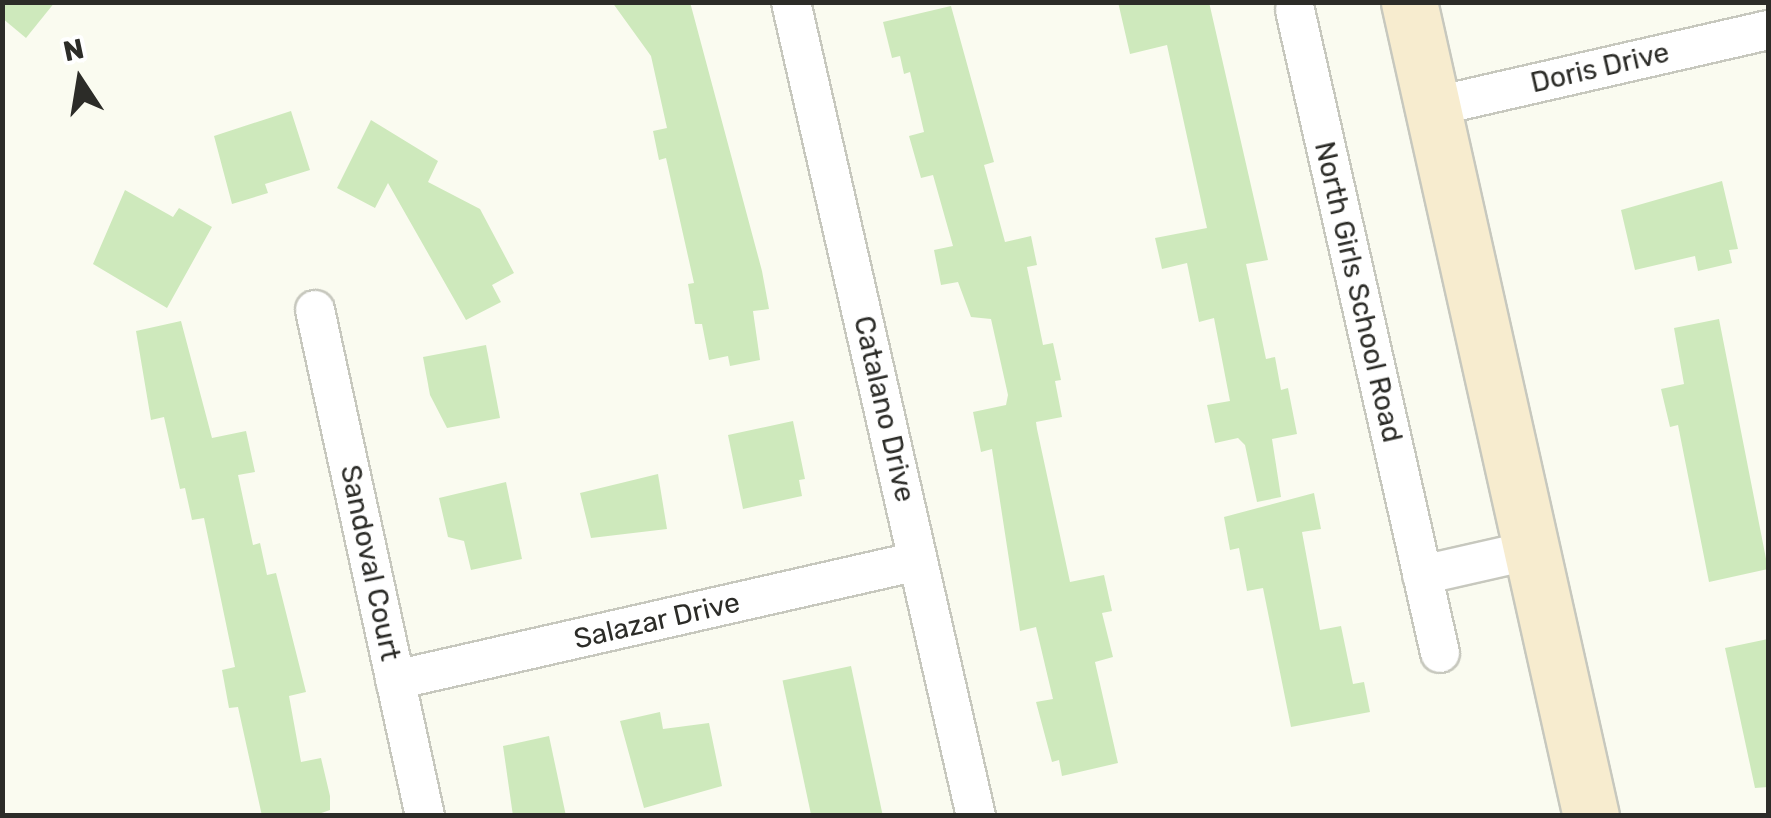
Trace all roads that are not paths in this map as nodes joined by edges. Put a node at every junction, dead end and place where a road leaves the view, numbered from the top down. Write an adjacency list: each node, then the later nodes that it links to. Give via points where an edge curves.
1 (791, 2): 8 (street, Catalano Drive)
2 (1409, 2): 5 (main road)
3 (1294, 10): 9 (street, North Girls School Road)
4 (1768, 30): 5 (street, Doris Drive)
5 (1432, 107): 7 (main road)
6 (315, 310): 11 (street, Sandoval Court)
7 (1532, 550): 9 (street); 14 (main road)
8 (918, 562): 11 (street, Salazar Drive); 13 (street, Catalano Drive)
9 (1422, 575): 10 (street, North Girls School Road)
10 (1440, 653)
11 (395, 680): 12 (street, Sandoval Court)
12 (425, 816)
13 (976, 816)
14 (1591, 816)

